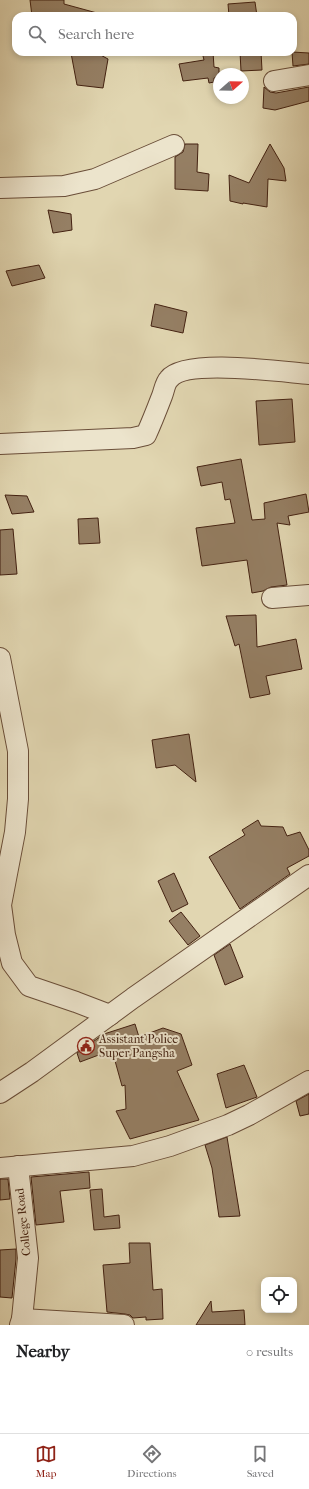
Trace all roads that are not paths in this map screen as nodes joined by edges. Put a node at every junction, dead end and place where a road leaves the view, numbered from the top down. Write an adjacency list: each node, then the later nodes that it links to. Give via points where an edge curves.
1 (309, 74): 2 (street)
2 (274, 81)
3 (174, 145): 4 (street, via 95,179 64,186)
4 (0, 188)
5 (309, 374): 6 (street, via 245,368 184,370 168,379 146,435 133,438)
6 (0, 444)
7 (309, 595): 8 (street)
8 (272, 598)
9 (0, 658): 11 (street, via 18,751 16,832 1,905 12,963 29,986)
10 (309, 875): 11 (street)
11 (110, 1015): 13 (street)
12 (309, 1081): 14 (street, via 228,1125 170,1146 133,1156)
13 (0, 1093)
14 (9, 1167): 15 (street, College Road, via 28,1258)
15 (21, 1322): 16 (street)
16 (124, 1325)

